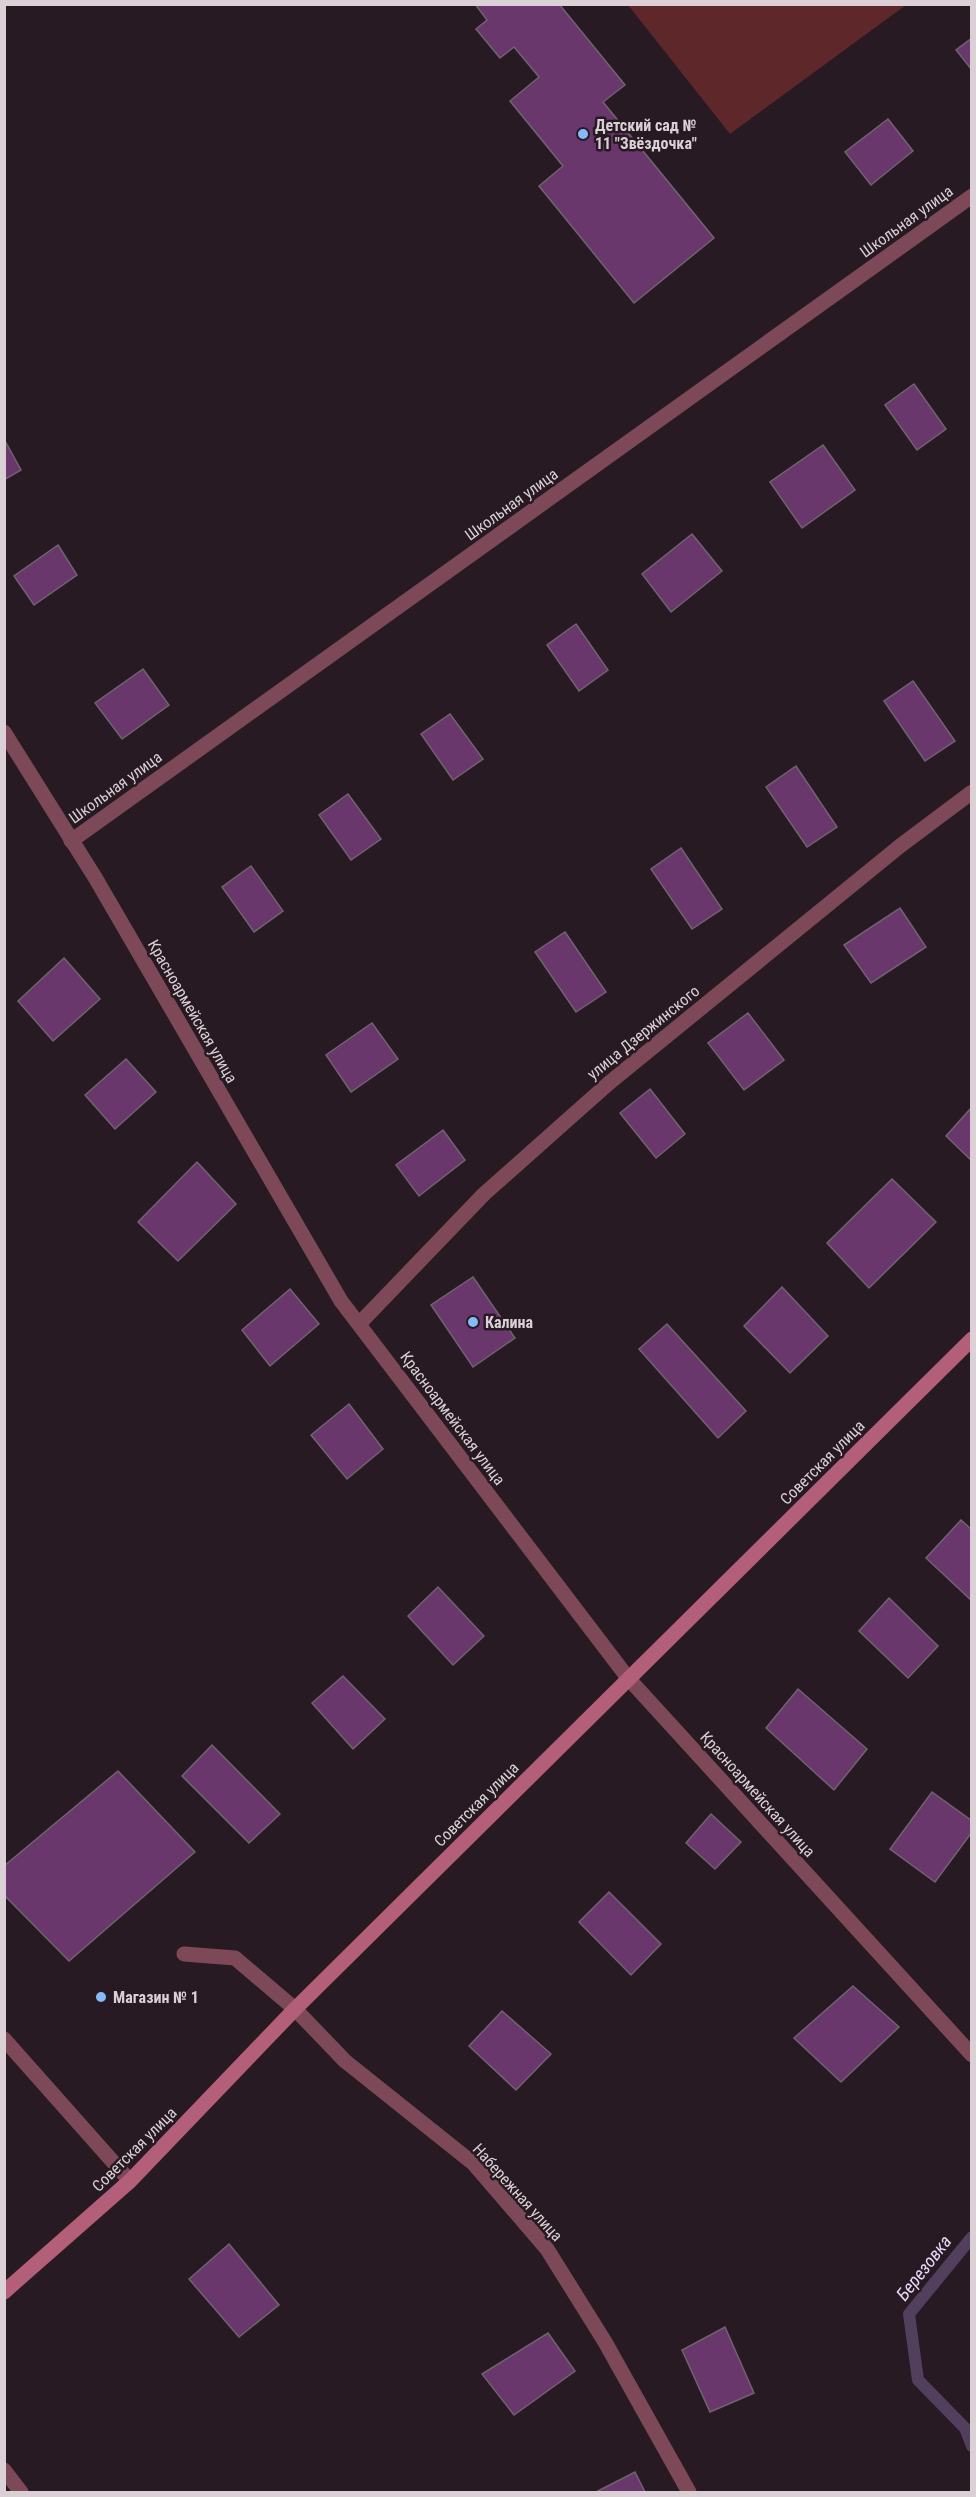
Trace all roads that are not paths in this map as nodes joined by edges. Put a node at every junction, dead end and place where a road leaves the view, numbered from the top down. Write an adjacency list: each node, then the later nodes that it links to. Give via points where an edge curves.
1 (972, 196): 4 (street, Школьная улица)
2 (4, 732): 4 (street, Красноармейская улица)
3 (972, 792): 5 (street, улица Дзержинского, via 609,1083 484,1194)
4 (71, 841): 5 (street, Красноармейская улица, via 341,1301)
5 (359, 1324): 7 (street, Красноармейская улица)
6 (972, 1339): 7 (street, Советская улица)
7 (628, 1678): 9 (street, Советская улица); 11 (street, Красноармейская улица)
8 (184, 1954): 9 (street, Набережная улица, via 235,1958)
9 (295, 2009): 12 (street, Советская улица); 16 (street, Набережная улица, via 345,2061 474,2164 547,2249 605,2342)
10 (4, 2039): 12 (street)
11 (972, 2055)
12 (130, 2181): 13 (street, Советская улица)
13 (4, 2292)
14 (4, 2470): 15 (street)
15 (21, 2493)
16 (689, 2493)

